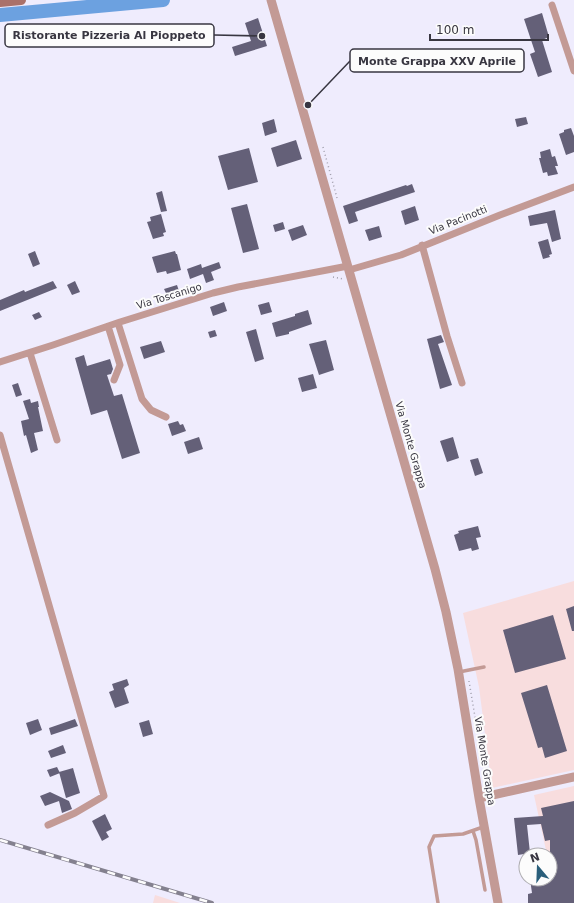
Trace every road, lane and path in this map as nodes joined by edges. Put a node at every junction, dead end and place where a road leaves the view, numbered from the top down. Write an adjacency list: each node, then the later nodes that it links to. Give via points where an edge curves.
1 (22, 0): 3 (main road)
2 (271, 1): 8 (street, Via Monte Grappa)
3 (0, 2)
4 (552, 6): 5 (street)
5 (574, 71)
6 (574, 187): 7 (street, Via Pacinotti)
7 (422, 245): 8 (street, Via Pacinotti, via 401,254); 16 (street)
8 (348, 268): 9 (street, Via Toscanigo); 21 (street, Via Monte Grappa, via 436,569)
9 (325, 271): 10 (path, via 327,276); 11 (street, Via Toscanigo, via 213,293)
10 (344, 280)
11 (118, 323): 12 (street, Via Toscanigo); 17 (street, via 142,399 151,410)
12 (108, 326): 13 (street, Via Toscanigo); 15 (street, via 120,365)
13 (30, 353): 14 (street, Via Toscanigo); 19 (street)
14 (0, 362)
15 (114, 380)
16 (462, 383)
17 (166, 417)
18 (0, 435): 24 (street, via 104,796)
19 (57, 440)
20 (484, 668): 21 (lane)
21 (459, 672): 23 (street, Via Monte Grappa)
22 (574, 777): 23 (street)
23 (479, 798): 25 (street, Via Monte Grappa)
24 (48, 825)
25 (484, 827): 26 (lane); 29 (street, Via Monte Grappa)
26 (473, 831): 27 (lane); 28 (lane, via 434,836 429,847)
27 (485, 890)
28 (438, 903)
29 (498, 903)

